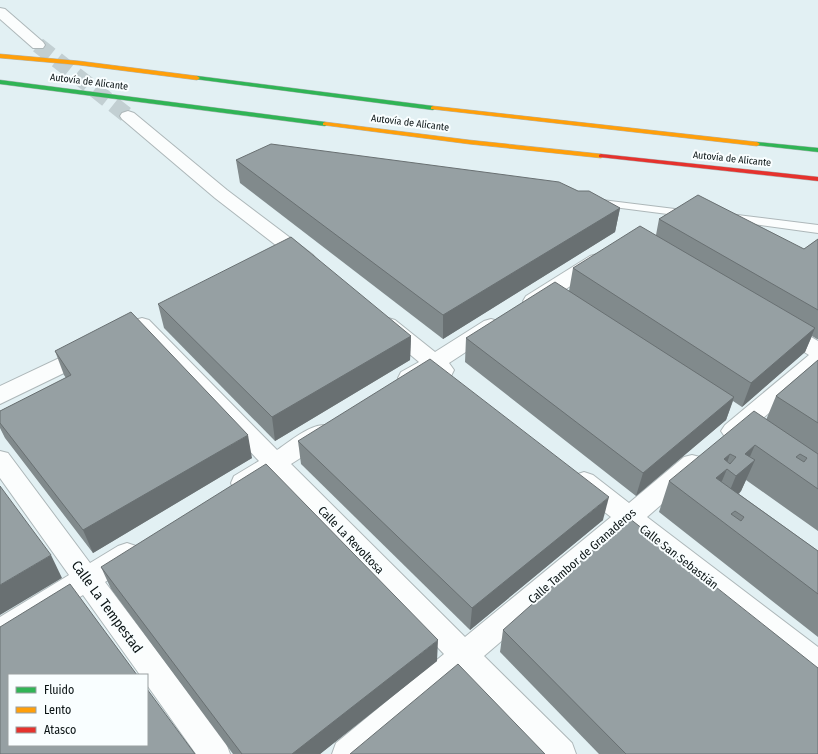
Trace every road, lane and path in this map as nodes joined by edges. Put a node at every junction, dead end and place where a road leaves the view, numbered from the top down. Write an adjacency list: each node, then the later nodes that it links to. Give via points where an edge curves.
1 (0, 12): 2 (street)
2 (38, 45)
3 (0, 49): 5 (highway, via 42,54)
4 (0, 56): 5 (highway, Autovía de Alicante)
5 (79, 63): 8 (highway, Autovía de Alicante, via 444,110 667,136)
6 (0, 82): 9 (highway, Autovía de Alicante, via 469,142)
7 (128, 116): 15 (street, via 222,194 284,253)
8 (818, 150)
9 (818, 179)
10 (582, 200): 11 (lane)
11 (699, 214)
12 (714, 216): 13 (lane)
13 (818, 228)
14 (618, 247): 16 (street)
15 (324, 273)
16 (550, 290): 17 (street); 24 (street)
17 (570, 303)
18 (372, 313): 24 (street)
19 (763, 318): 22 (street)
20 (142, 325): 30 (street, Calle La Revoltosa)
21 (107, 342): 27 (street)
22 (818, 351)
23 (818, 359): 33 (street, Calle Tambor de Granaderos)
24 (434, 362): 25 (street); 26 (street)
25 (458, 381)
26 (394, 387)
27 (0, 396)
28 (341, 421): 30 (street)
29 (0, 460): 35 (street, Calle La Tempestad)
30 (275, 463): 32 (street); 37 (street, Calle La Revoltosa)
31 (567, 469): 33 (street, Calle San Sebastián)
32 (228, 492)
33 (628, 517): 37 (street, Calle Tambor de Granaderos); 38 (street, Calle San Sebastián)
34 (147, 542): 35 (street)
35 (86, 579): 36 (street); 39 (street, Calle La Tempestad)
36 (0, 632)
37 (465, 656): 40 (street, Calle Tambor de Granaderos); 41 (street, Calle La Revoltosa)
38 (818, 664)
39 (215, 754)
40 (347, 754)
41 (560, 754)

